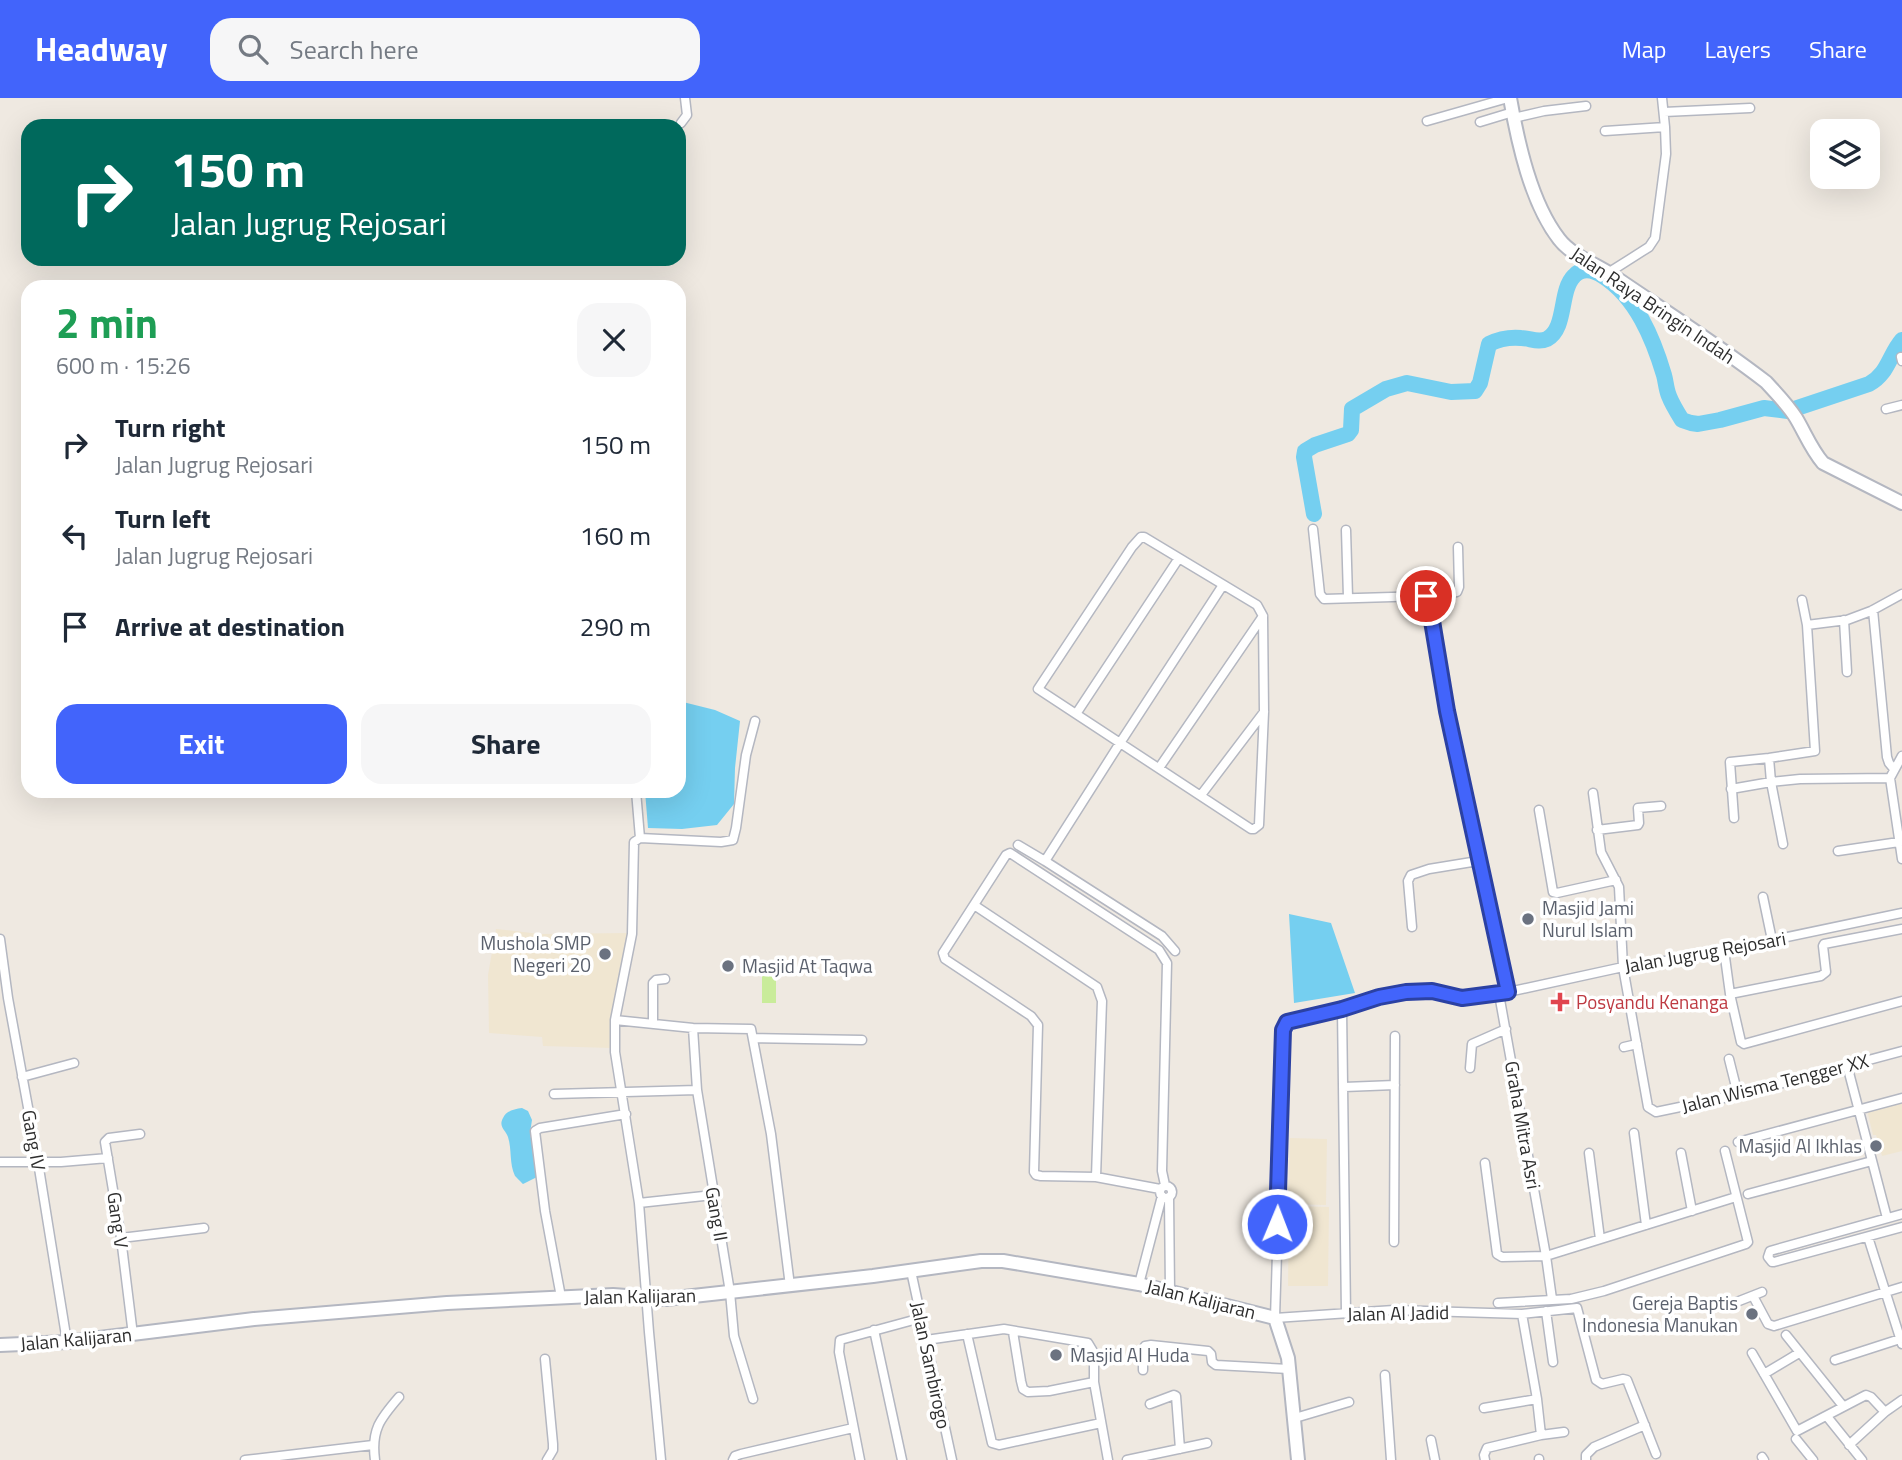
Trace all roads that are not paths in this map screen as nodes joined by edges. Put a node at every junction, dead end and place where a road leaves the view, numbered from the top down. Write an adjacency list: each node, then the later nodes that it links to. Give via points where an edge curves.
1 (685, 98): 8 (street)
2 (1509, 98): 7 (street, Jalan Raya Bringin Indah); 9 (street)
3 (1662, 98): 6 (street)
4 (1586, 106): 7 (street)
5 (1750, 108): 6 (street)
6 (1664, 112): 11 (street)
7 (1513, 115): 10 (street); 13 (street, Jalan Raya Bringin Indah, via 1536,196 1551,228 1566,247)
8 (684, 119)
9 (1427, 121)
10 (1480, 122)
11 (1665, 127): 12 (street); 13 (street, via 1655,238 1649,247)
12 (1605, 131)
13 (1608, 273): 16 (street, Jalan Raya Bringin Indah, via 1766,382 1795,417 1823,463)
14 (1902, 405): 15 (street)
15 (1886, 408)
16 (1902, 503)
17 (1313, 529): 24 (street, via 1320,594 1324,599)
18 (1346, 530): 24 (street)
19 (1458, 547): 23 (street, via 1459,590)
20 (1179, 558): 21 (street); 32 (street); 32 (street, via 1144,537 1136,540 1038,689)
21 (1223, 585): 27 (street, via 1257,606); 34 (street)
22 (1902, 594): 26 (street)
23 (1429, 596): 24 (street); 56 (street)
24 (1348, 597)
25 (1802, 600): 29 (street)
26 (1873, 610): 28 (street); 38 (street, via 1887,757)
27 (1263, 616): 31 (street); 37 (street)
28 (1844, 620): 29 (street); 30 (street)
29 (1807, 625): 36 (street, via 1815,751)
30 (1847, 672)
31 (1264, 712): 43 (street); 43 (street, via 1258,827 1251,829)
32 (1076, 714): 34 (street)
33 (755, 721): 49 (street, via 733,840)
34 (1120, 743): 37 (street); 55 (street)
35 (1902, 756): 38 (street)
36 (1769, 758): 40 (street); 41 (street, via 1730,762)
37 (1159, 768): 43 (street)
38 (1895, 769): 39 (street)
39 (1890, 778): 40 (street); 50 (street)
40 (1771, 782): 41 (street); 51 (street)
41 (1731, 789): 47 (street)
42 (1593, 793): 48 (street)
43 (1201, 795)
44 (637, 798): 49 (street)
45 (1661, 806): 48 (street, via 1638,808 1638,825)
46 (1539, 810): 57 (street, via 1553,892)
47 (1734, 818)
48 (1597, 830): 57 (street, via 1603,859)
49 (640, 838): 76 (street, via 634,842 632,934)
50 (1899, 842): 53 (street); 54 (street)
51 (1783, 844)
52 (1018, 845): 55 (street)
53 (1838, 851)
54 (1902, 855)
55 (1045, 861): 59 (street)
56 (1478, 861): 63 (street, via 1411,875); 72 (street)
57 (1616, 880): 69 (street)
58 (1763, 897): 66 (street)
59 (1109, 901): 61 (street); 68 (street, via 1162,936)
60 (974, 905): 61 (street, via 1010,852); 111 (street, via 1099,992); 111 (street, via 943,955 1038,1025 1034,1172)
61 (1102, 912): 112 (street, via 1159,950 1167,963)
62 (1902, 913): 66 (street, Jalan Jugrug Rejosari)
63 (1412, 927)
64 (1902, 929): 73 (street, via 1824,944 1826,972 1821,976)
65 (0, 939): 70 (street, Gang IV)
66 (1772, 940): 67 (street, Jalan Jugrug Rejosari)
67 (1724, 950): 69 (street, Jalan Jugrug Rejosari); 73 (street)
68 (1175, 951)
69 (1623, 967): 72 (street, Jalan Jugrug Rejosari); 83 (street)
70 (2, 972): 90 (street, Gang IV)
71 (665, 979): 77 (street, via 653,983)
72 (1503, 993): 75 (street, Jalan Jugrug Rejosari, via 1462,998 1415,991); 79 (street, Graha Mitra Asri)
73 (1730, 994): 74 (street, via 1741,1042 1746,1044)
74 (1902, 1001)
75 (1342, 1009): 92 (street); 146 (street, Jalan Jugrug Rejosari, via 1288,1021 1283,1030)
76 (615, 1020): 77 (street); 94 (street)
77 (653, 1024): 78 (street)
78 (693, 1028): 81 (street, via 751,1028); 93 (street, Gang II)
79 (1506, 1029): 89 (street, via 1472,1044); 127 (street, Graha Mitra Asri)
80 (1395, 1036): 91 (street)
81 (753, 1038): 82 (street); 130 (street, via 771,1134)
82 (862, 1040)
83 (1637, 1044): 84 (street); 96 (street, Jalan Wisma Tengger XX, via 1648,1107 1656,1112)
84 (1624, 1047)
85 (1902, 1051): 88 (street, Jalan Wisma Tengger XX)
86 (1729, 1059): 96 (street)
87 (74, 1063): 90 (street)
88 (1847, 1065): 96 (street, Jalan Wisma Tengger XX); 98 (street)
89 (1470, 1069)
90 (22, 1077): 108 (street, Gang IV)
91 (1395, 1085): 92 (street); 126 (street)
92 (1344, 1087): 143 (street)
93 (697, 1090): 94 (street); 114 (street, Gang II)
94 (622, 1091): 95 (street); 99 (street)
95 (554, 1094)
96 (1738, 1095)
97 (1902, 1098): 98 (street)
98 (1858, 1109): 102 (street); 107 (street)
99 (626, 1114): 116 (street); 137 (street, via 535,1131)
100 (1634, 1133): 120 (street)
101 (140, 1134): 106 (street, via 106,1140)
102 (1738, 1142)
103 (1725, 1151): 115 (street)
104 (1589, 1153): 125 (street)
105 (1681, 1153): 117 (street)
106 (108, 1158): 108 (street); 124 (street, Gang V)
107 (1872, 1161): 113 (street); 119 (street)
108 (38, 1162): 109 (street); 153 (street, Gang IV)
109 (0, 1163)
110 (1485, 1163): 127 (street, via 1498,1256)
111 (1096, 1177): 112 (street)
112 (1164, 1192): 129 (street); 132 (street)
113 (1748, 1194)
114 (713, 1195): 116 (street); 133 (street, Gang II)
115 (1736, 1197): 117 (street); 139 (street, via 1746,1244 1604,1291)
116 (639, 1203): 138 (street)
117 (1692, 1211): 120 (street)
118 (1902, 1214): 119 (street)
119 (1886, 1218): 123 (street, via 1770,1251 1768,1257 1774,1262)
120 (1646, 1225): 125 (street)
121 (1902, 1227): 123 (street)
122 (204, 1228): 124 (street)
123 (1868, 1237): 135 (street)
124 (121, 1238): 150 (street, Gang V)
125 (1600, 1239): 127 (street)
126 (1394, 1242)
127 (1546, 1256): 139 (street, Graha Mitra Asri)
128 (911, 1271): 129 (street, Jalan Kalijaran, via 1003,1261); 130 (street, Jalan Kalijaran); 145 (street, Jalan Sambirogo)
129 (1139, 1284): 132 (street, Jalan Kalijaran)
130 (790, 1286): 133 (street, Jalan Kalijaran)
131 (1902, 1287): 135 (street)
132 (1170, 1291): 146 (street, Jalan Kalijaran)
133 (730, 1292): 138 (street, Jalan Kalijaran); 167 (street, Gang II, via 734,1336)
134 (1762, 1292): 136 (street)
135 (1885, 1292): 136 (street, via 1774,1326 1768,1324); 154 (street)
136 (1753, 1296): 141 (street)
137 (561, 1297): 138 (street, Jalan Kalijaran); 150 (street, Jalan Kalijaran, via 291,1316)
138 (646, 1297): 192 (street)
139 (1552, 1299): 140 (street)
140 (1498, 1303)
141 (1734, 1303)
142 (1546, 1311): 144 (street, Jalan Al Jadid); 160 (street); 178 (street, Jalan Al Jadid, via 1577,1308 1596,1380 1602,1384 1626,1380)
143 (1346, 1314): 144 (street, Jalan Al Jadid, via 1394,1310); 146 (street, Jalan Al Jadid)
144 (1522, 1314): 168 (street)
145 (921, 1318): 147 (street); 152 (street, Jalan Sambirogo)
146 (1275, 1318): 161 (street)
147 (874, 1330): 179 (street, via 840,1340); 195 (street)
148 (1013, 1332): 149 (street); 165 (street, via 1088,1343 1096,1360); 165 (street, via 1023,1389 1049,1391)
149 (967, 1334): 152 (street); 177 (street, via 995,1445)
150 (133, 1335): 153 (street, Jalan Kalijaran)
151 (1786, 1335): 157 (street)
152 (926, 1340): 196 (street, Jalan Sambirogo)
153 (67, 1342): 155 (street, Jalan Kalijaran)
154 (1901, 1342): 159 (street)
155 (0, 1345)
156 (1752, 1353): 163 (street)
157 (1799, 1353): 163 (street); 172 (street)
158 (545, 1359): 191 (street, via 553,1444)
159 (1835, 1360)
160 (1553, 1362)
161 (1289, 1369): 162 (street, via 1216,1365 1208,1351 1151,1345 1143,1349); 175 (street)
162 (1143, 1370)
163 (1764, 1374): 172 (street, via 1797,1431)
164 (1385, 1375): 200 (street)
165 (1094, 1382): 177 (street)
166 (398, 1397): 185 (street, via 379,1423)
167 (753, 1399)
168 (1537, 1399): 173 (street); 181 (street)
169 (1902, 1400): 174 (street)
170 (1349, 1402): 175 (street)
171 (1150, 1404): 187 (street, via 1176,1396)
172 (1843, 1406): 174 (street, via 1868,1395)
173 (1484, 1408)
174 (1885, 1412): 186 (street)
175 (1295, 1418): 199 (street)
176 (1829, 1419): 186 (street)
177 (1101, 1423): 197 (street)
178 (1645, 1425): 188 (street); 203 (street, via 1594,1447)
179 (853, 1428): 193 (street, via 741,1454); 194 (street)
180 (1564, 1432): 181 (street)
181 (1541, 1436): 202 (street, via 1487,1448)
182 (1796, 1439): 204 (street)
183 (1431, 1440): 201 (street)
184 (1207, 1443): 187 (street)
185 (373, 1445): 189 (street); 190 (street)
186 (1849, 1445): 205 (street)
187 (1180, 1449): 198 (street)
188 (1656, 1454)
189 (245, 1460)
190 (375, 1460)
191 (547, 1460)
192 (661, 1460)
193 (733, 1460)
194 (860, 1460)
195 (902, 1460)
196 (951, 1460)
197 (1108, 1460)
198 (1127, 1460)
199 (1298, 1460)
200 (1391, 1460)
201 (1435, 1460)
202 (1485, 1460)
203 (1586, 1460)
204 (1813, 1460)
205 (1862, 1460)

